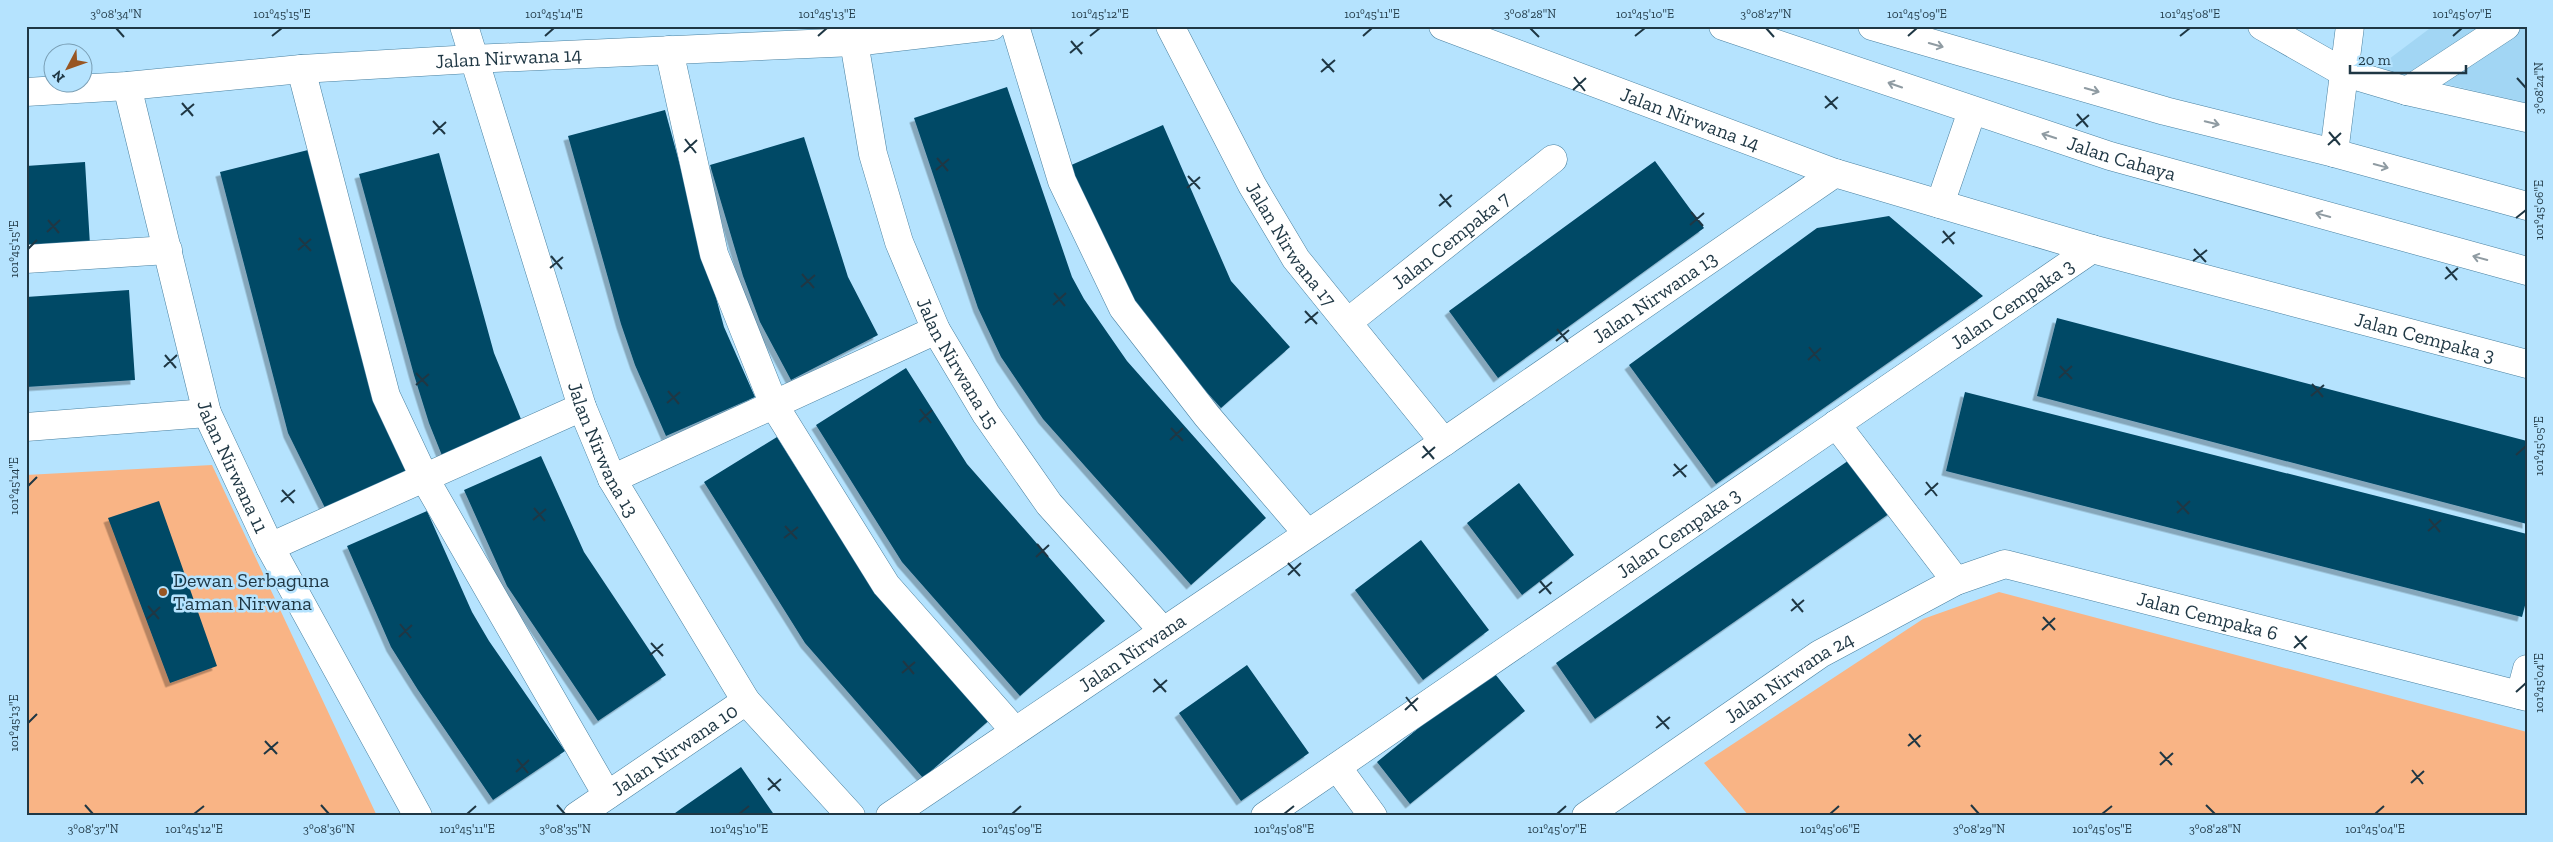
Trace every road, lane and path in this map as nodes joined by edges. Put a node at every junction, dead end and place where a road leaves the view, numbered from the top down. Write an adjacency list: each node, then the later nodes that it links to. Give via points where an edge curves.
1 (464, 26): 13 (street, Jalan Nirwana 13)
2 (992, 26): 11 (street, Jalan Nirwana 14)
3 (1015, 26): 42 (street, via 1062,181 1123,308 1207,416)
4 (1170, 26): 30 (street, Jalan Nirwana 17, via 1252,185 1296,259)
5 (1443, 26): 23 (street, Jalan Nirwana 14)
6 (1723, 26): 19 (street, Jalan Cahaya, one-way to 6)
7 (1872, 26): 21 (street, one-way to 21, via 2165,111)
8 (2262, 26): 15 (street)
9 (2350, 26): 15 (street)
10 (2506, 26): 17 (street)
11 (854, 42): 12 (street, Jalan Nirwana 14); 31 (street, Jalan Nirwana 15, via 873,154 899,242)
12 (669, 50): 13 (street, Jalan Nirwana 14); 33 (street, via 714,254)
13 (472, 59): 14 (street, Jalan Nirwana 14); 34 (street, Jalan Nirwana 13)
14 (301, 69): 16 (street, Jalan Nirwana 14); 39 (street, via 386,396)
15 (2343, 72): 17 (street); 21 (street)
16 (128, 86): 18 (street, Jalan Nirwana 14); 27 (street, Jalan Nirwana 11)
17 (2407, 91): 20 (street)
18 (26, 92)
19 (1972, 112): 24 (street); 29 (street, Jalan Cahaya, one-way to 19, via 2110,156)
20 (2527, 118)
21 (2334, 153): 25 (street, one-way to 25)
22 (1553, 159): 30 (street, Jalan Cempaka 7)
23 (1835, 172): 24 (street, Jalan Nirwana 14); 38 (street, Jalan Nirwana 13)
24 (1940, 204): 26 (street, Jalan Cempaka 3)
25 (2527, 206)
26 (2092, 249): 32 (street, Jalan Cempaka 3); 36 (street, Jalan Cempaka 3)
27 (168, 250): 28 (street); 35 (street, Jalan Nirwana 11)
28 (26, 259)
29 (2527, 271)
30 (1348, 322): 38 (street, Jalan Nirwana 17)
31 (936, 330): 33 (street); 46 (street, Jalan Nirwana 15, via 986,414 1049,504)
32 (2527, 364)
33 (774, 405): 40 (street); 50 (street, via 886,585)
34 (582, 407): 39 (street); 40 (street, Jalan Nirwana 13)
35 (206, 413): 37 (street); 43 (street, Jalan Nirwana 11)
36 (1836, 424): 45 (street); 51 (street, Jalan Cempaka 3)
37 (26, 427)
38 (1444, 442): 41 (street, Jalan Nirwana 13)
39 (426, 479): 43 (street); 52 (street)
40 (612, 479): 49 (street, Jalan Nirwana 13)
41 (1374, 489): 42 (street, Jalan Nirwana)
42 (1307, 533): 46 (street, Jalan Nirwana)
43 (270, 547): 53 (street, Jalan Nirwana 11)
44 (2006, 564): 45 (street, Jalan Nirwana 24); 48 (street, Jalan Cempaka 6)
45 (1956, 581): 59 (street, Jalan Nirwana 24, via 1820,654)
46 (1163, 631): 50 (street, Jalan Nirwana)
47 (2527, 669): 48 (street)
48 (2523, 696)
49 (746, 701): 52 (street, Jalan Nirwana 10); 55 (street, Jalan Nirwana 13)
50 (1016, 731): 56 (street, Jalan Nirwana)
51 (1337, 767): 57 (street, Jalan Cempaka 3); 58 (street)
52 (607, 795): 54 (street, Jalan Nirwana 10)
53 (418, 816)
54 (577, 816)
55 (851, 816)
56 (890, 816)
57 (1265, 816)
58 (1373, 816)
59 (1586, 816)

